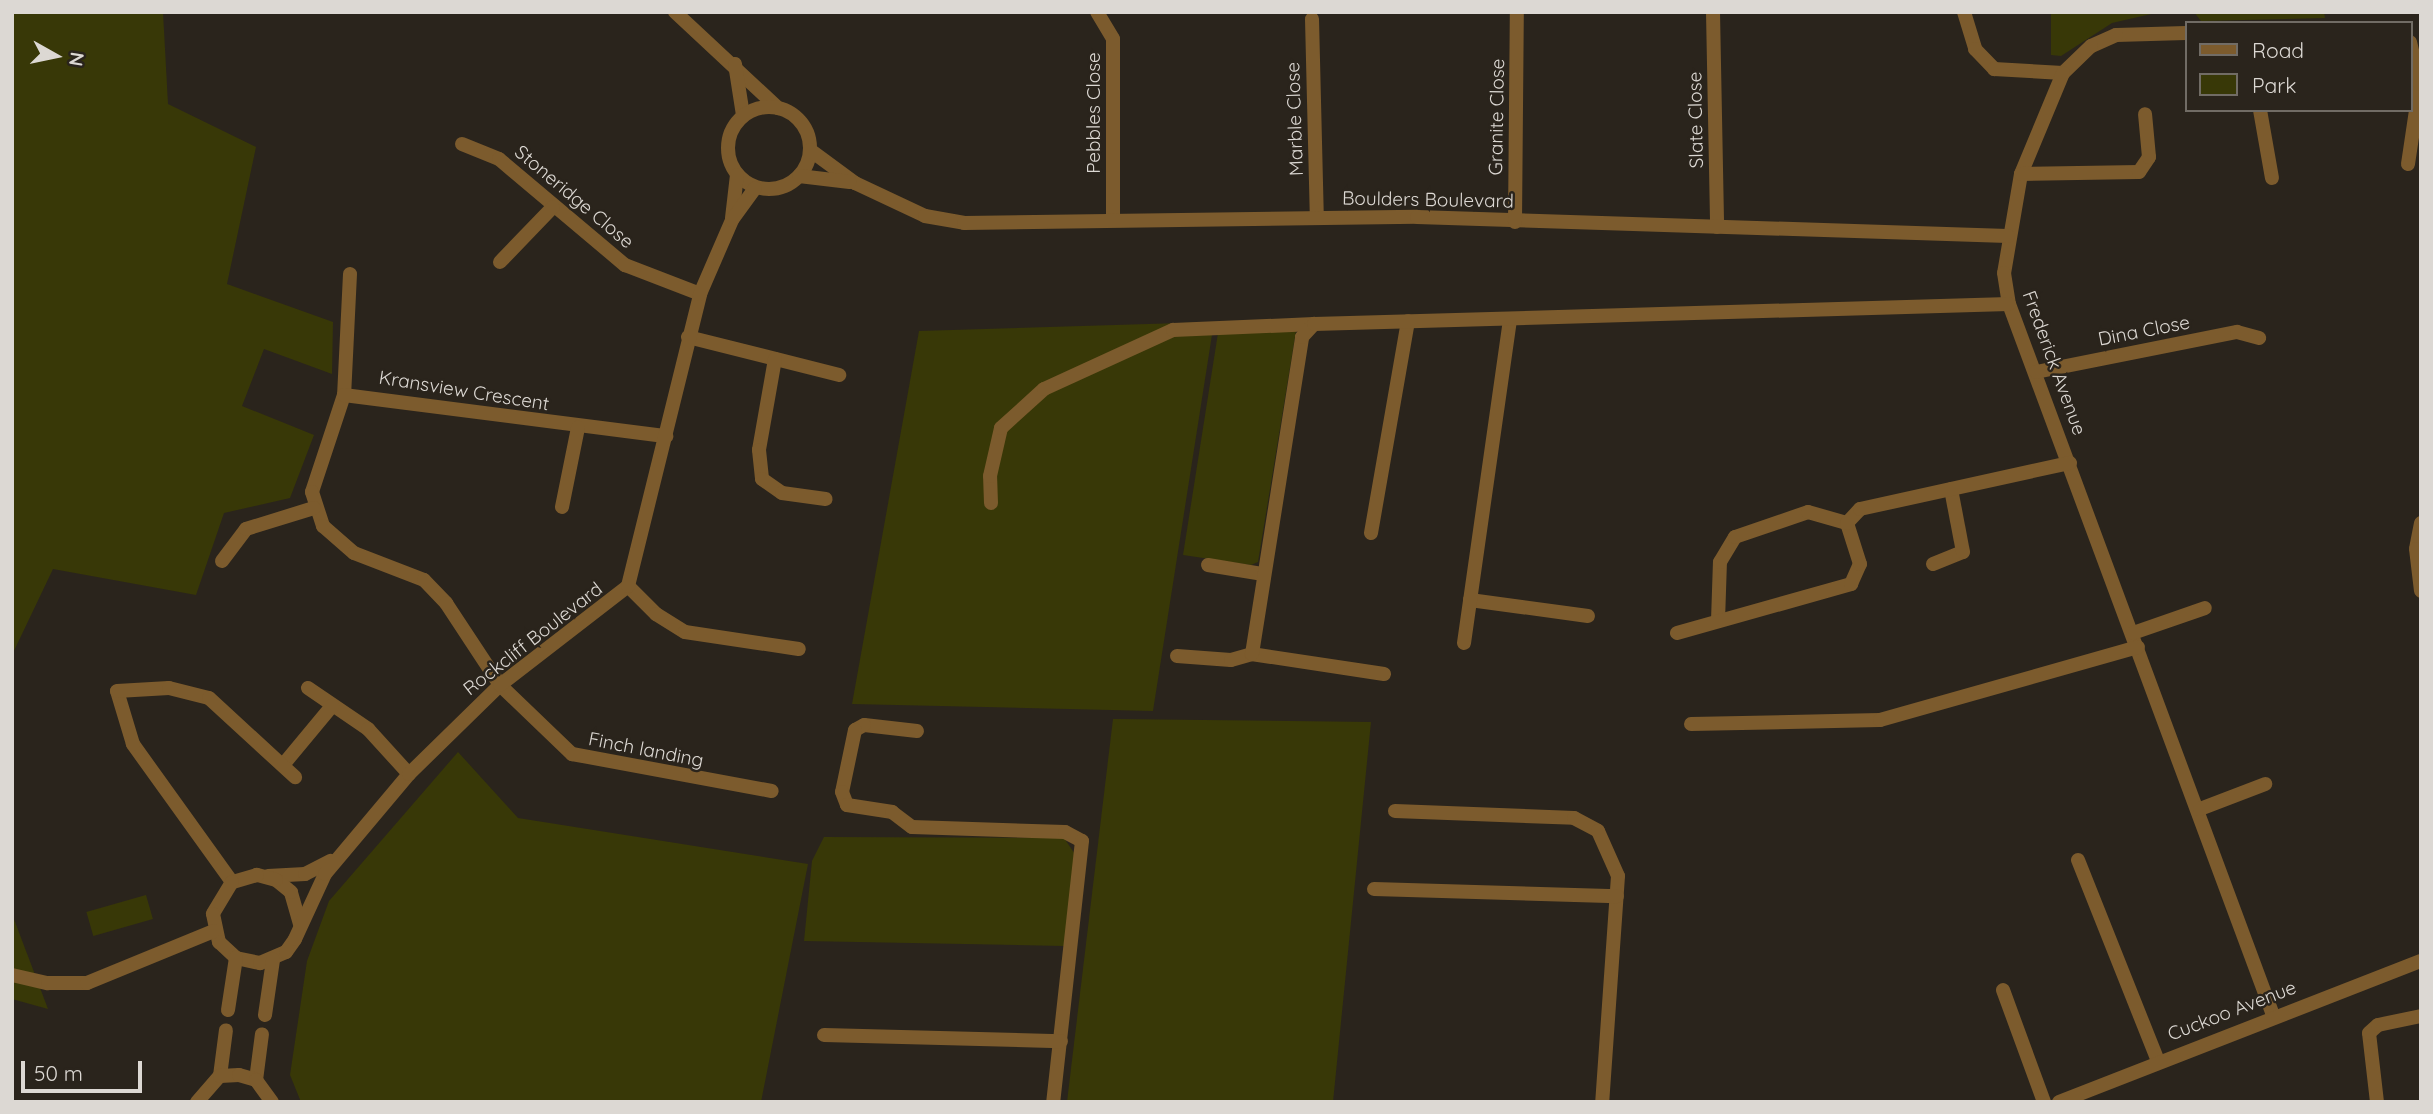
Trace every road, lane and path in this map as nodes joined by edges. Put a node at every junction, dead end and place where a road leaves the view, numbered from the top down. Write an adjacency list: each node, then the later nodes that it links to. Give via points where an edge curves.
1 (675, 12): 9 (street)
2 (1097, 12): 27 (street, Pebbles Close, via 1114,39)
3 (1517, 12): 28 (street, Granite Close)
4 (1713, 12): 29 (street, Slate Close)
5 (1965, 12): 10 (street, via 1975,49 1994,69)
6 (1312, 19): 25 (street, Marble Close)
7 (2184, 33): 10 (street, Frederick Avenue, via 2116,35 2091,46)
8 (2412, 50): 17 (street, via 2420,84)
9 (735, 64): 11 (street); 14 (street)
10 (2063, 73): 18 (street, Frederick Avenue)
11 (778, 108): 14 (street); 16 (street, via 798,120)
12 (2260, 112): 21 (street)
13 (2145, 114): 18 (street, via 2149,157 2139,172)
14 (743, 115): 19 (street, via 727,145)
15 (463, 144): 24 (street, Stoneridge Close, via 499,159)
16 (810, 150): 20 (street); 22 (street, Boulders Boulevard)
17 (2409, 164)
18 (2021, 174): 30 (street, Frederick Avenue)
19 (737, 175): 23 (street); 26 (street, Rockcliff Boulevard)
20 (799, 176): 22 (street, Boulders Boulevard); 23 (street, via 783,187)
21 (2272, 178)
22 (855, 183): 27 (street, Boulders Boulevard, via 945,222)
23 (755, 188): 26 (street, Rockcliff Boulevard)
24 (553, 207): 31 (street); 33 (street, Stoneridge Close, via 625,265)
25 (1317, 217): 27 (street, Boulders Boulevard); 28 (street, Boulders Boulevard)
26 (732, 219): 33 (street, Rockcliff Boulevard)
27 (1113, 220)
28 (1515, 222): 29 (street, Boulders Boulevard)
29 (1717, 227): 30 (street, Boulders Boulevard)
30 (2008, 236): 34 (street, Frederick Avenue)
31 (500, 262)
32 (351, 274): 43 (street)
33 (700, 293): 38 (street, Rockcliff Boulevard)
34 (2009, 304): 35 (street); 41 (street, Frederick Avenue)
35 (1510, 320): 36 (street); 61 (street)
36 (1408, 321): 37 (street); 54 (street)
37 (1314, 324): 49 (street, via 1173,330 1044,389 1001,428 990,476); 58 (street, via 1302,337)
38 (688, 337): 40 (street); 45 (street, Rockcliff Boulevard)
39 (2259, 338): 41 (street, Dina Close, via 2237,332)
40 (775, 359): 42 (street); 48 (street, via 759,450 762,480 782,493)
41 (2036, 372): 46 (street, Frederick Avenue)
42 (839, 375)
43 (344, 395): 44 (street, Kransview Crescent); 51 (street, via 314,476)
44 (578, 428): 45 (street, Kransview Crescent); 50 (street)
45 (666, 436): 59 (street, Rockcliff Boulevard)
46 (2070, 463): 47 (street); 66 (street, Frederick Avenue)
47 (1951, 489): 52 (street, via 1860,509); 56 (street, via 1963,552)
48 (825, 499)
49 (991, 503)
50 (562, 506)
51 (314, 508): 55 (street, via 246,529); 72 (street, via 323,526 354,553 424,580 446,603)
52 (1847, 523): 64 (street, via 1860,565 1851,584); 64 (street, via 1800,513 1735,537 1720,562)
53 (2421, 523): 60 (street, via 2416,549)
54 (1371, 533)
55 (222, 561)
56 (1933, 564)
57 (1208, 565): 58 (street)
58 (1263, 574): 69 (street)
59 (628, 586): 68 (street, via 656,614 685,632); 72 (street, Rockcliff Boulevard)
60 (2421, 591)
61 (1470, 600): 63 (street); 67 (street)
62 (2205, 608): 66 (street)
63 (1588, 616)
64 (1718, 621): 65 (street)
65 (1676, 633)
66 (2136, 640): 75 (street, via 1880,720); 82 (street, Frederick Avenue)
67 (1464, 643)
68 (799, 649)
69 (1252, 654): 70 (street, via 1231,660); 71 (street)
70 (1177, 656)
71 (1384, 674)
72 (500, 685): 78 (street, Rockcliff Boulevard); 81 (street, Finch landing, via 554,741 584,760)
73 (308, 688): 74 (street)
74 (332, 706): 77 (street); 78 (street, via 368,729)
75 (1691, 724)
76 (917, 731): 104 (street, via 864,725 855,730 842,792 848,805 892,812 912,827 1065,832 1082,841)
77 (283, 765): 79 (street); 87 (street, via 209,698 169,688 117,691 133,744)
78 (409, 774): 84 (street, Rockcliff Boulevard)
79 (295, 777)
80 (2264, 784): 82 (street)
81 (772, 792)
82 (2200, 808): 98 (street, Frederick Avenue)
83 (1395, 811): 89 (street, via 1583,820 1598,831 1616,863)
84 (345, 849): 86 (street, via 322,868); 90 (street, via 325,874)
85 (2078, 860): 105 (street)
86 (267, 876): 87 (street); 90 (street, via 291,892)
87 (232, 882): 91 (street, via 215,906)
88 (1374, 889): 89 (street)
89 (1617, 896): 111 (street)
90 (300, 924): 93 (street, via 291,946)
91 (214, 931): 92 (street); 95 (street, via 87,983 48,983)
92 (236, 958): 93 (street); 97 (street)
93 (273, 960): 99 (street)
94 (2421, 961): 98 (street, Cuckoo Avenue)
95 (12, 975)
96 (2003, 990): 112 (street)
97 (228, 1010)
98 (2273, 1014): 105 (street, Cuckoo Avenue)
99 (265, 1015)
100 (2421, 1016): 114 (street, via 2378,1025 2369,1033)
101 (226, 1030): 106 (street)
102 (262, 1034): 107 (street)
103 (824, 1035): 104 (street)
104 (1060, 1041): 110 (street)
105 (2158, 1061): 113 (street, Cuckoo Avenue)
106 (220, 1076): 107 (street); 108 (street)
107 (256, 1080): 109 (street)
108 (197, 1102)
109 (272, 1102)
110 (1053, 1102)
111 (1602, 1102)
112 (2044, 1102)
113 (2059, 1102)
114 (2376, 1102)

